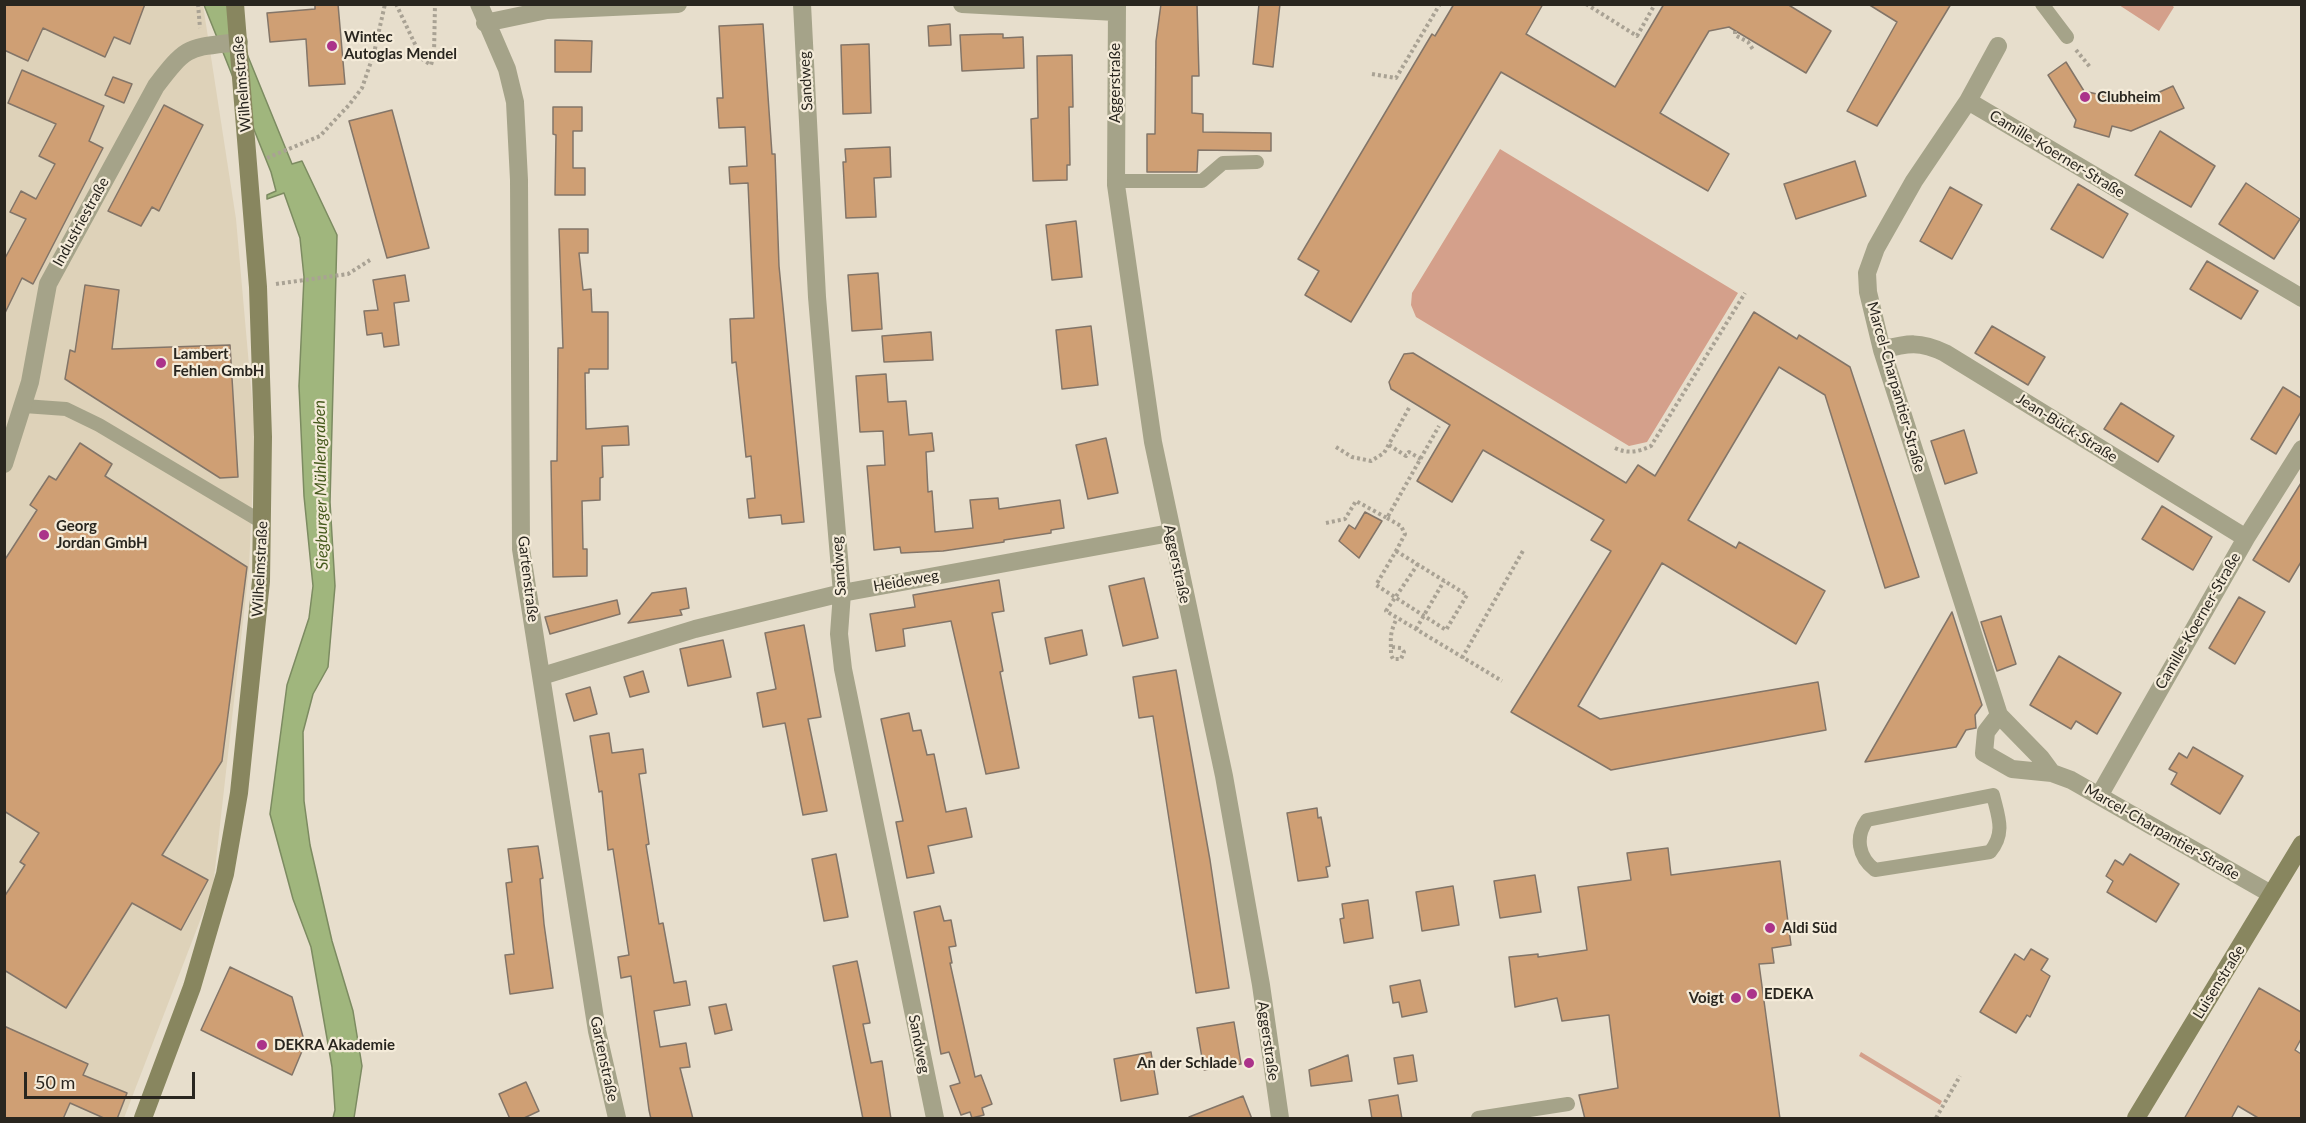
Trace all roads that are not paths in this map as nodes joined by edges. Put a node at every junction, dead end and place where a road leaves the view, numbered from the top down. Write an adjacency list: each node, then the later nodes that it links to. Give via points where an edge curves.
1 (235, 4): 11 (main road, Wilhelmstraße)
2 (479, 4): 9 (street, Gartenstraße)
3 (678, 4): 7 (street)
4 (802, 4): 24 (street, Sandweg, via 817,297)
5 (962, 4): 8 (street)
6 (2042, 4): 10 (lane)
7 (662, 5): 9 (street, via 547,10)
8 (1116, 8): 15 (street, Aggerstraße)
9 (485, 23): 25 (street, Gartenstraße, via 507,69 515,102 522,549)
10 (2067, 37)
11 (239, 42): 18 (street, Industriestraße, via 187,50 156,86 48,284); 21 (main road, Wilhelmstraße, via 258,287)
12 (1998, 46): 13 (street, Marcel-Charpantier-Straße)
13 (1968, 101): 16 (street, Camille-Koerner-Straße); 17 (street, Marcel-Charpantier-Straße, via 1914,181 1876,248 1867,273)
14 (1257, 162): 15 (lane, via 1223,163 1202,181)
15 (1116, 181): 22 (street, Aggerstraße, via 1153,442)
16 (2301, 298)
17 (1882, 350): 23 (street, Jean-Bück-Straße, via 1925,344 1945,353); 26 (street, Marcel-Charpantier-Straße)
18 (24, 406): 20 (street, Industriestraße); 21 (lane, via 66,409 99,425)
19 (2301, 449): 23 (street, Camille-Koerner-Straße)
20 (4, 464)
21 (262, 522): 33 (main road, Wilhelmstraße, via 261,581 249,712 225,874 192,987)
22 (1170, 533): 24 (street, Heideweg); 36 (street, Aggerstraße, via 1224,777)
23 (2246, 538): 28 (street, Camille-Koerner-Straße)
24 (842, 593): 25 (street, Heideweg, via 695,629); 35 (street, Sandweg, via 839,634 843,669)
25 (542, 676): 34 (street, Gartenstraße, via 597,1031)
26 (1999, 715): 27 (street, Marcel-Charpantier-Straße); 27 (street, Marcel-Charpantier-Straße, via 1986,732 1984,753 2012,769)
27 (2052, 773): 28 (street, Marcel-Charpantier-Straße)
28 (2099, 796): 31 (street, Marcel-Charpantier-Straße)
29 (1872, 818): 29 (lane, via 1992,795 2001,830 1990,852 1875,870 1861,852 1859,839 1860,829)
30 (2301, 844): 31 (main road, Luisenstraße)
31 (2271, 894): 38 (main road, Luisenstraße)
32 (1568, 1104): 37 (lane)
33 (143, 1119)
34 (616, 1119)
35 (935, 1119)
36 (1280, 1119)
37 (1478, 1119)
38 (2136, 1119)

